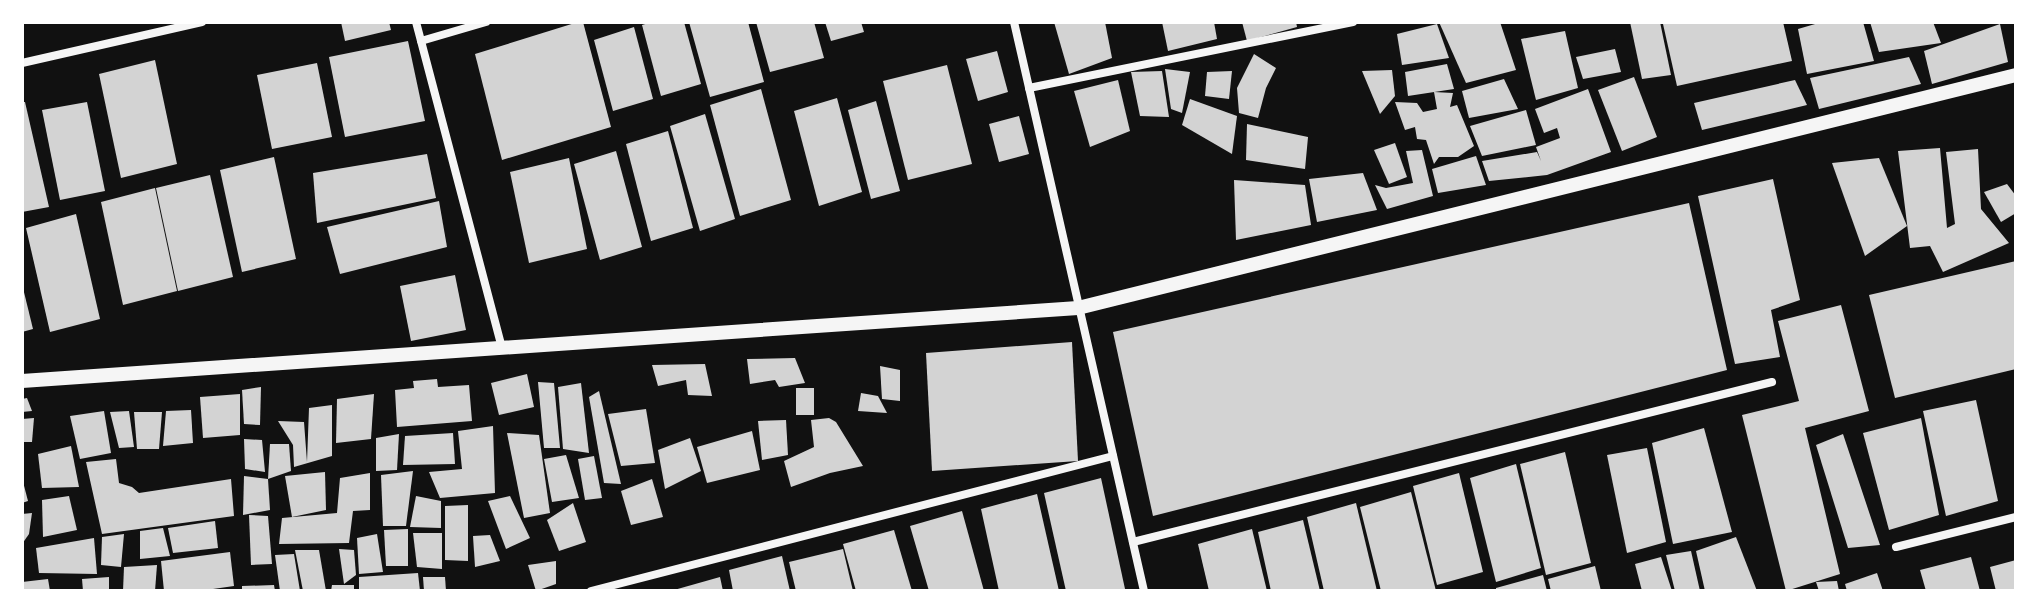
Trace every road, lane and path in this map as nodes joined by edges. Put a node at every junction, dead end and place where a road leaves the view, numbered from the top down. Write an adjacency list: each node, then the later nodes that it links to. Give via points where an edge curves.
1 (202, 22): 7 (street)
2 (416, 22): 6 (street)
3 (486, 22): 6 (street)
4 (1014, 22): 9 (street)
5 (1353, 22): 9 (street)
6 (421, 41): 11 (street)
7 (22, 63)
8 (2016, 75): 10 (street)
9 (1029, 88): 10 (street)
10 (1078, 308): 11 (street); 14 (street)
11 (502, 348): 12 (street)
12 (22, 381)
13 (1772, 382): 16 (street)
14 (1113, 456): 16 (street); 18 (street)
15 (2016, 517): 17 (street)
16 (1133, 542): 19 (street)
17 (1896, 547)
18 (591, 591)
19 (1144, 591)

